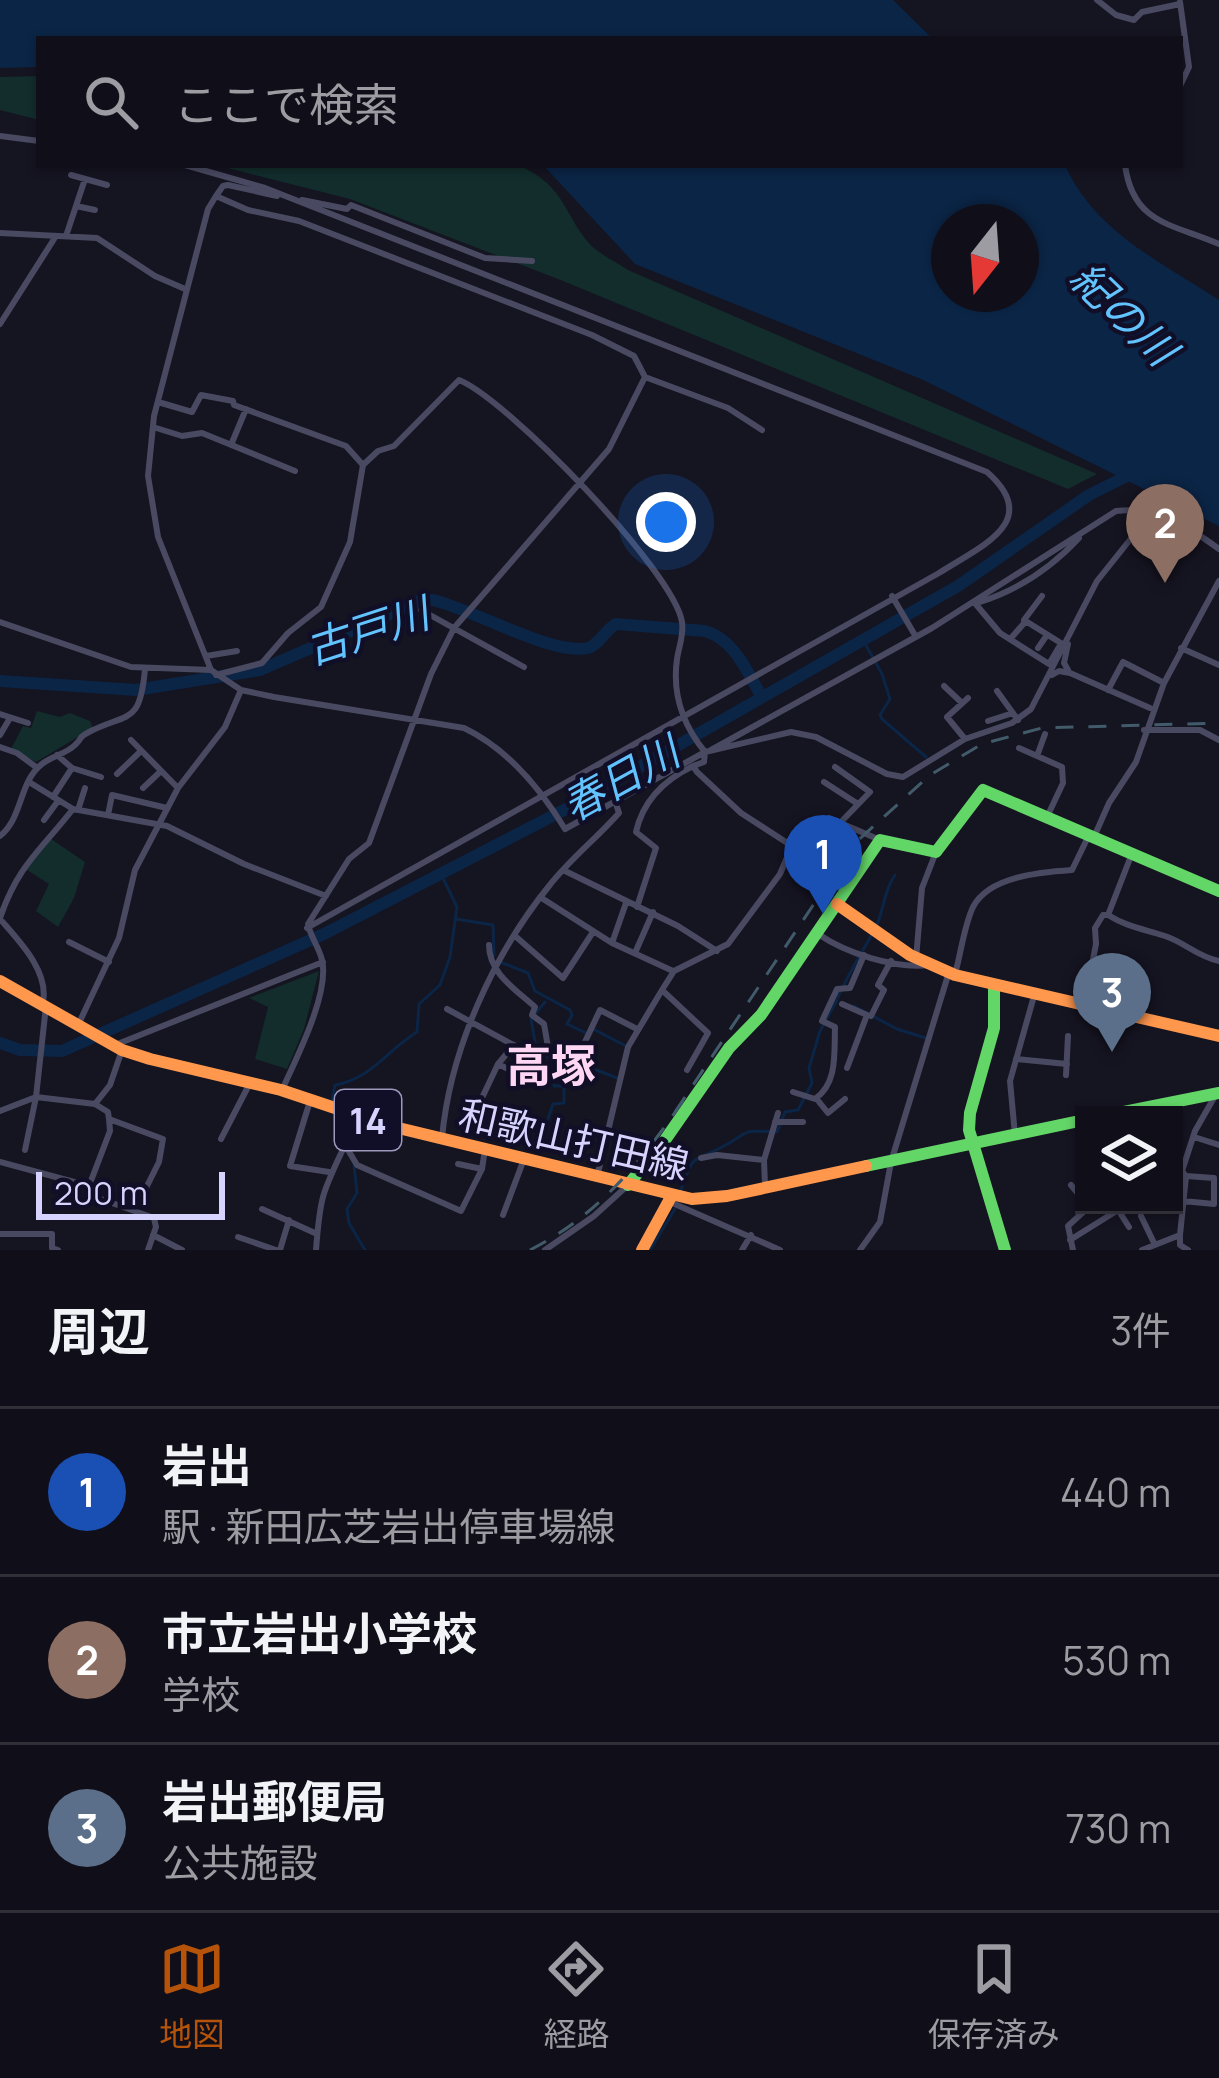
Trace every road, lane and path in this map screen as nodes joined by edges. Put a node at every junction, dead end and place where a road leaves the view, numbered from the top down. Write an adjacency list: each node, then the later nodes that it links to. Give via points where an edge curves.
1 (1097, 0): 4 (street, via 1134,20)
2 (1135, 0): 4 (street)
3 (1180, 2): 4 (street); 5 (street)
4 (1142, 12)
5 (1182, 36)
6 (1183, 41): 7 (street)
7 (1183, 80)
8 (0, 136): 9 (street)
9 (36, 141)
10 (195, 168): 16 (street)
11 (1126, 168): 22 (street, via 1132,192 1156,220)
12 (71, 175): 13 (street)
13 (85, 178): 14 (street); 17 (street)
14 (107, 185)
15 (216, 196): 16 (street, via 228,185); 24 (street); 26 (street, via 592,335 634,356)
16 (288, 197): 23 (street, via 351,205 485,258); 38 (street, via 988,472 1010,500 1007,523)
17 (76, 206): 18 (street); 21 (street)
18 (95, 211)
19 (0, 232): 20 (street)
20 (56, 236): 21 (street); 25 (street)
21 (66, 236): 24 (street, via 97,238)
22 (1219, 244)
23 (532, 261)
24 (185, 289): 27 (street)
25 (0, 324)
26 (645, 376): 30 (street); 34 (street, via 609,448)
27 (158, 402): 28 (street, via 192,412 201,395); 29 (street)
28 (245, 410): 31 (street); 32 (street, via 346,446)
29 (153, 427): 31 (street); 52 (street, via 152,517)
30 (762, 430)
31 (231, 445): 33 (street)
32 (362, 465): 34 (street, via 394,446 459,380); 56 (street, via 350,542 322,607 262,663)
33 (295, 471)
34 (578, 481): 44 (street); 68 (street, via 634,543 681,616 674,694)
35 (1154, 512): 36 (street); 40 (street, via 1116,511); 48 (street, via 1097,581)
36 (1219, 549)
37 (1219, 581): 50 (street)
38 (892, 596): 46 (street); 68 (street)
39 (1042, 596): 42 (street)
40 (975, 603): 46 (street); 48 (street, via 1000,633 1049,664)
41 (421, 610): 44 (street)
42 (1026, 621): 45 (street); 47 (street)
43 (0, 622): 55 (street)
44 (454, 628): 54 (street); 69 (street)
45 (1047, 635): 48 (street); 49 (street)
46 (916, 637): 80 (street)
47 (1012, 637)
48 (1063, 643): 57 (street); 58 (street)
49 (1038, 648)
50 (1181, 648): 53 (street); 59 (street)
51 (237, 651): 52 (street)
52 (206, 656): 56 (street)
53 (1219, 665)
54 (524, 667)
55 (145, 669): 56 (street); 82 (street, via 131,715)
56 (214, 672): 61 (street)
57 (1070, 673): 58 (street); 62 (street)
58 (1049, 677): 66 (street, via 1031,709)
59 (1164, 683): 62 (street, via 1123,662); 64 (street)
60 (944, 686): 75 (street, via 965,701 947,717)
61 (242, 690): 69 (street); 95 (street, via 216,741)
62 (1108, 690): 64 (street)
63 (997, 691): 66 (street)
64 (1152, 708): 72 (street)
65 (0, 714): 67 (street)
66 (1016, 716): 70 (street); 75 (street)
67 (10, 718): 71 (street); 74 (street)
68 (685, 718): 80 (street); 96 (street)
69 (415, 720): 96 (street, via 483,737); 115 (street, via 369,843)
70 (988, 721)
71 (28, 723)
72 (1144, 730): 77 (street, via 1200,730); 108 (street, via 1136,762)
73 (1046, 734): 83 (street)
74 (0, 735)
75 (965, 739): 80 (street, via 904,776 801,732)
76 (131, 740): 81 (street)
77 (1219, 740)
78 (0, 748): 85 (street)
79 (1018, 748): 83 (street)
80 (706, 750): 84 (street, via 704,762); 98 (street)
81 (141, 751): 88 (street); 89 (street)
82 (57, 755): 85 (street); 87 (street)
83 (1036, 756): 103 (street, via 1064,774)
84 (693, 766): 110 (street, via 741,813); 119 (street, via 644,805 636,832 656,848)
85 (36, 767): 91 (street)
86 (835, 767): 99 (street, via 870,792)
87 (72, 768): 90 (street); 97 (street)
88 (161, 771): 94 (street); 95 (street)
89 (117, 774)
90 (100, 777)
91 (29, 782): 97 (street); 107 (street)
92 (824, 782): 99 (street)
93 (85, 788): 101 (street)
94 (143, 788)
95 (178, 788): 100 (street)
96 (545, 795): 98 (street, via 565,830); 123 (street)
97 (56, 799): 101 (street); 104 (street)
98 (615, 801): 113 (street, via 619,812)
99 (858, 804): 105 (street)
100 (167, 808): 102 (street, via 112,795); 106 (street)
101 (76, 810): 102 (street); 122 (street, via 18,873)
102 (109, 815): 106 (street)
103 (1047, 817): 108 (main road); 111 (main road, via 983,790)
104 (44, 820)
105 (840, 823): 109 (street); 110 (street, via 816,822)
106 (159, 824): 115 (street); 136 (street, via 134,870)
107 (0, 836)
108 (1091, 836): 112 (main road); 140 (street, via 1072,870 1028,875 977,900)
109 (880, 840): 111 (main road); 118 (main road)
110 (792, 845): 130 (street, via 780,874)
111 (936, 852): 137 (street, via 922,888)
112 (1131, 853): 114 (main road); 121 (street)
113 (563, 870): 116 (street); 117 (street)
114 (1219, 891)
115 (326, 896): 123 (street)
116 (540, 897): 124 (street); 126 (street)
117 (626, 903): 119 (street); 128 (street)
118 (837, 904): 125 (main road); 137 (main road)
119 (637, 907): 120 (street)
120 (652, 912): 130 (street); 131 (street)
121 (1108, 915): 135 (street); 147 (street, via 1095,928)
122 (0, 918): 145 (street, via 34,963)
123 (308, 931): 133 (street)
124 (593, 932): 126 (street, via 562,978); 128 (street)
125 (818, 934): 132 (street); 200 (main road)
126 (514, 935): 138 (street)
127 (69, 942): 136 (street)
128 (612, 943): 131 (street)
129 (489, 945): 138 (street)
130 (717, 951): 139 (street)
131 (635, 953): 139 (street)
132 (864, 955): 134 (street); 162 (street, via 822,1021 835,1027)
133 (322, 959): 156 (street); 166 (street, via 315,1012)
134 (891, 961): 137 (street); 149 (street)
135 (1219, 961)
136 (109, 962): 151 (street)
137 (923, 962): 140 (main road)
138 (495, 970): 150 (street); 157 (street, via 535,1007)
139 (674, 971): 143 (street)
140 (952, 973): 142 (main road); 194 (street)
141 (0, 981): 145 (main road, 和歌山打田線 / 14)
142 (994, 986): 144 (main road); 185 (main road, via 994,1028 970,1113)
143 (662, 990): 152 (street); 163 (street, via 708,1033)
144 (1034, 996): 147 (main road); 158 (street)
145 (45, 1003): 151 (main road, 和歌山打田線 / 14); 169 (street)
146 (842, 1004): 149 (street)
147 (1084, 1006): 154 (main road)
148 (447, 1009): 150 (street)
149 (871, 1016): 162 (street, via 852,1070)
150 (472, 1022): 155 (street); 183 (street)
151 (82, 1026): 156 (main road, 和歌山打田線 / 14)
152 (638, 1029): 159 (street, via 600,1010); 199 (street)
153 (1068, 1036): 161 (street)
154 (1219, 1036)
155 (514, 1045): 160 (street); 160 (street, via 530,1054 531,1075)
156 (116, 1047): 165 (main road, 和歌山打田線 / 14); 174 (street, via 110,1084)
157 (548, 1047)
158 (1016, 1059): 161 (street); 181 (street)
159 (577, 1061)
160 (498, 1064): 172 (street)
161 (1067, 1064): 164 (street)
162 (833, 1068): 170 (street)
163 (687, 1070)
164 (1066, 1076)
165 (250, 1083): 166 (main road, 和歌山打田線 / 14); 184 (street)
166 (281, 1090): 173 (main road, 和歌山打田線 / 14)
167 (793, 1092): 170 (street)
168 (1218, 1093): 175 (main road); 182 (street)
169 (36, 1096): 174 (street); 177 (street); 189 (street)
170 (816, 1098): 171 (street, via 827,1113)
171 (844, 1099)
172 (482, 1100)
173 (310, 1101): 176 (main road, 和歌山打田線 / 14); 197 (street, via 290,1166)
174 (95, 1104): 178 (street)
175 (1154, 1106)
176 (339, 1110): 183 (main road, 和歌山打田線 / 14); 187 (street)
177 (0, 1111)
178 (109, 1119): 202 (street); 209 (street, via 163,1139)
179 (803, 1122): 192 (street, via 777,1118)
180 (1075, 1122): 181 (main road, 和歌山打田線 / 14)
181 (1015, 1135): 185 (main road, 和歌山打田線 / 14)
182 (1193, 1137): 186 (street); 198 (street)
183 (442, 1138): 188 (main road, 和歌山打田線 / 14)
184 (221, 1139)
185 (973, 1144): 194 (main road, 和歌山打田線 / 14); 236 (main road)
186 (1219, 1144)
187 (344, 1148): 196 (street, via 357,1165 461,1210); 197 (street)
188 (484, 1149): 191 (main road, 和歌山打田線 / 14); 196 (street)
189 (25, 1150)
190 (701, 1158): 192 (street)
191 (524, 1159): 199 (main road, 和歌山打田線 / 14); 214 (street)
192 (764, 1160): 203 (street)
193 (0, 1162): 202 (street)
194 (892, 1162): 203 (main road, 和歌山打田線 / 14); 235 (street, via 880,1222)
195 (458, 1164): 196 (street)
196 (482, 1169)
197 (329, 1172): 219 (street)
198 (1186, 1176): 205 (street); 207 (street, via 1214,1178 1214,1204)
199 (597, 1177): 200 (main road, 和歌山打田線 / 14)
200 (628, 1185): 206 (main road, 和歌山打田線 / 14); 231 (street)
201 (1071, 1185): 204 (street)
202 (89, 1186): 209 (street, via 87,1194)
203 (764, 1189): 206 (main road, 和歌山打田線 / 14)
204 (1075, 1190)
205 (1183, 1195)
206 (671, 1198): 220 (street, via 687,1213); 232 (main road)
207 (1183, 1201)
208 (262, 1209): 216 (street)
209 (135, 1210): 221 (street, via 154,1218)
210 (1079, 1214): 224 (street, via 1068,1226)
211 (1108, 1214): 224 (street)
212 (1121, 1214): 217 (street)
213 (1181, 1214): 222 (street)
214 (503, 1215)
215 (1141, 1216): 225 (street)
216 (289, 1220): 219 (street); 229 (street)
217 (1130, 1228)
218 (0, 1234): 226 (street, via 52,1234)
219 (317, 1234): 230 (street)
220 (751, 1234): 233 (street); 234 (street)
221 (153, 1235): 227 (street); 228 (street)
222 (1180, 1235): 225 (street); 239 (street)
223 (238, 1238): 229 (street)
224 (1070, 1240): 237 (street)
225 (1155, 1245): 238 (street)
226 (58, 1250)
227 (148, 1250)
228 (182, 1250)
229 (278, 1250)
230 (316, 1250)
231 (544, 1250)
232 (642, 1250)
233 (742, 1250)
234 (780, 1250)
235 (860, 1250)
236 (1005, 1250)
237 (1073, 1250)
238 (1142, 1250)
239 (1188, 1250)

